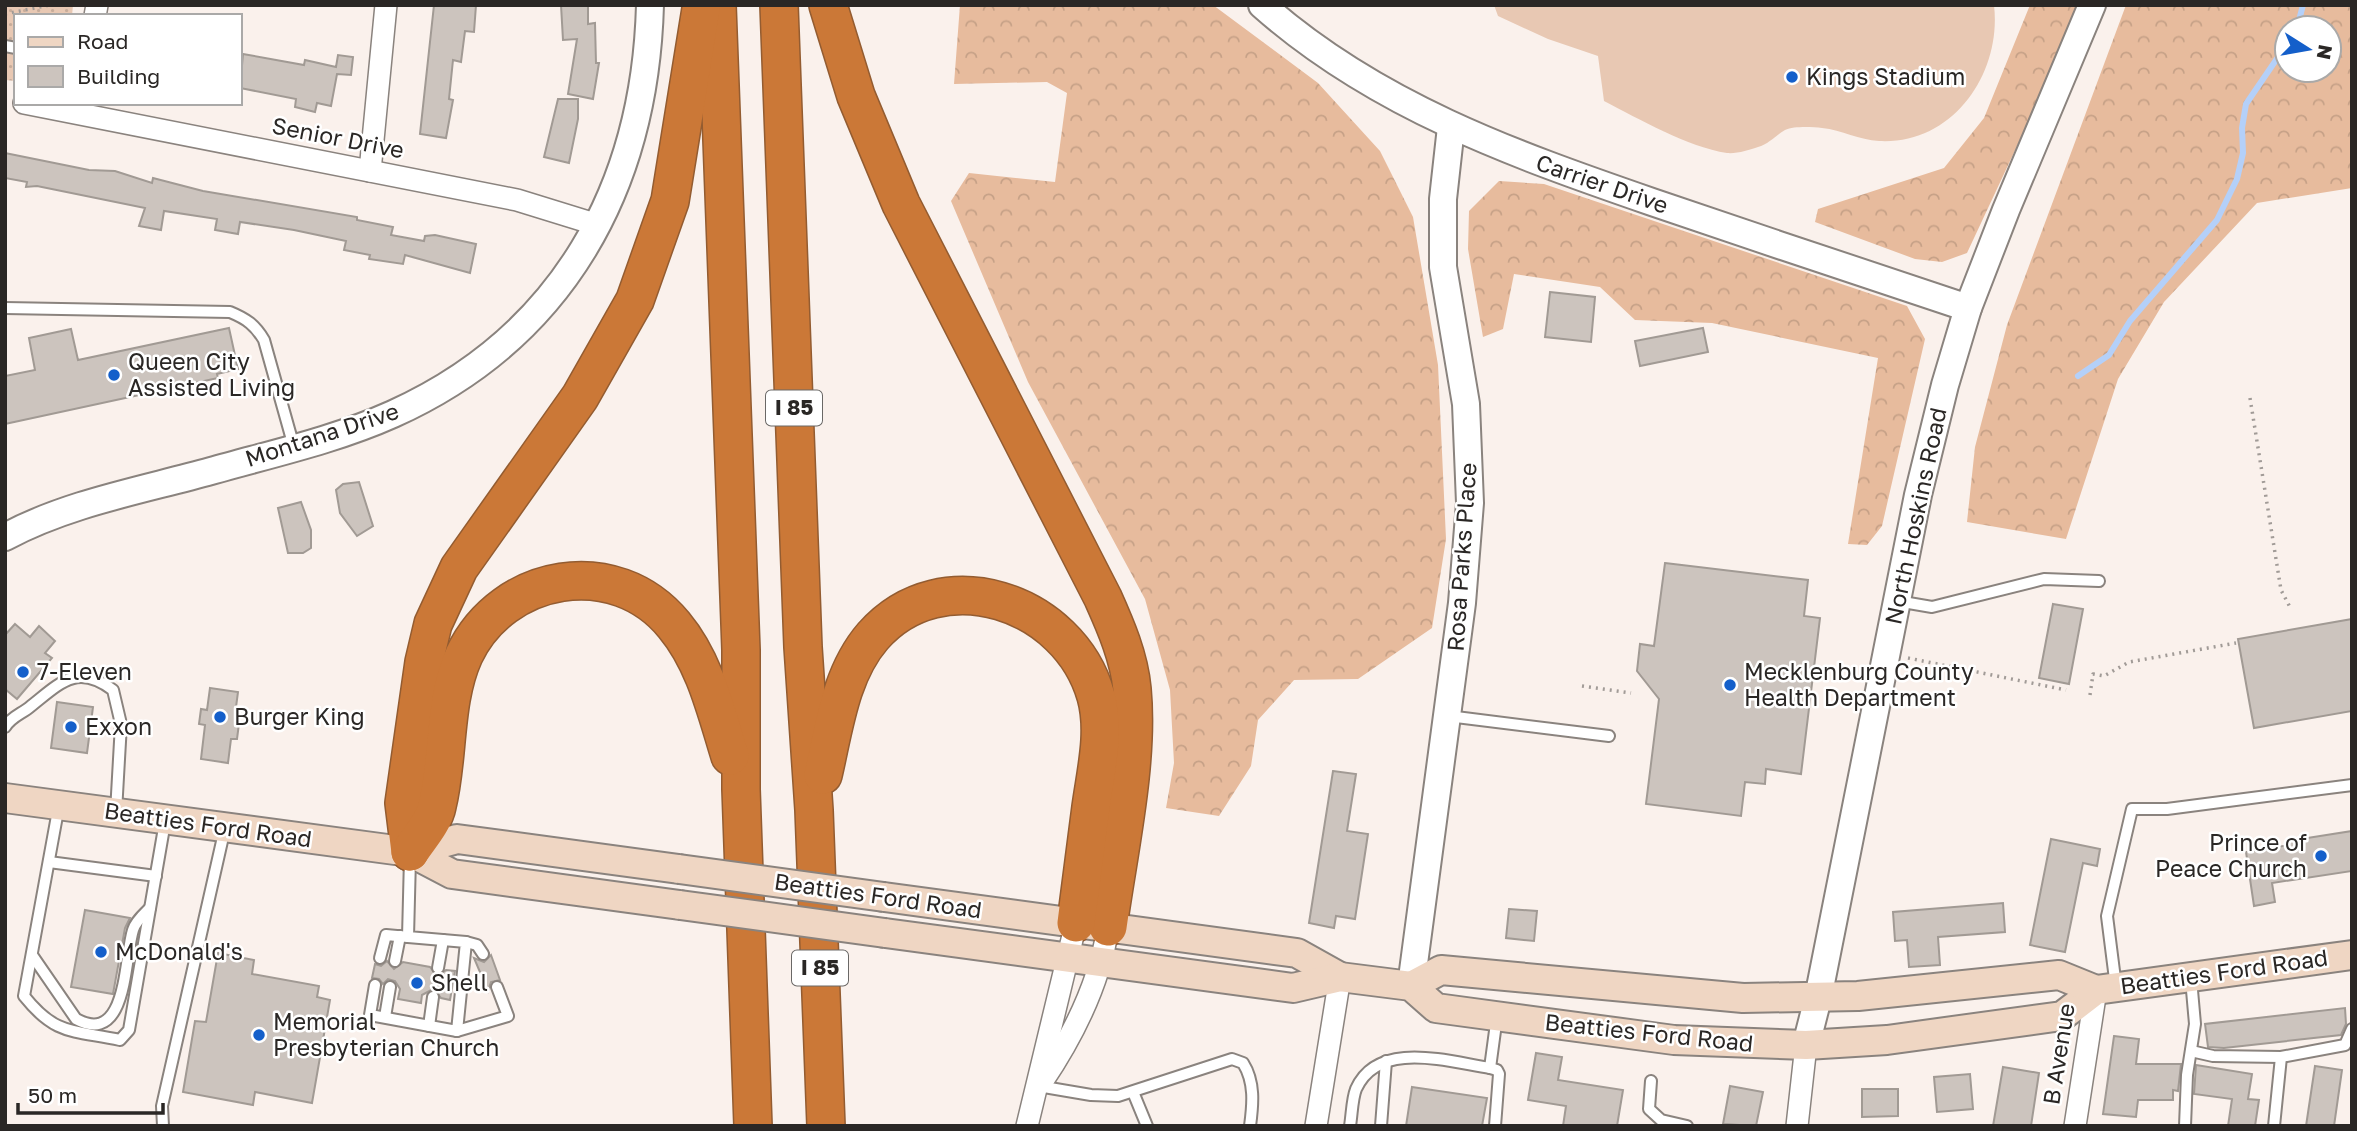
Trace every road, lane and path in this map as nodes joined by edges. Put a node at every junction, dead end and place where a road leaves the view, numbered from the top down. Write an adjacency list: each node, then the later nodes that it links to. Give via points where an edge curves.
1 (50, 5): 10 (path)
2 (386, 5): 14 (street)
3 (650, 5): 15 (street, Montana Drive, via 638,117 623,170)
4 (701, 5): 41 (highway, via 670,201 635,300 580,397 459,568 433,624 404,803)
5 (717, 5): 34 (highway, I 85, via 741,650)
6 (779, 5): 37 (highway, I 85, via 803,647)
7 (828, 5): 48 (highway, via 856,96 901,204 1122,643 1132,687 1133,733)
8 (1262, 5): 13 (street, Carrier Drive, via 1334,60)
9 (2092, 5): 17 (street, North Hoskins Road)
10 (5, 14)
11 (43, 105): 12 (street, Senior Drive)
12 (82, 109): 14 (street, Senior Drive)
13 (1451, 127): 17 (street, Carrier Drive, via 1529,159); 30 (street, Rosa Parks Place, via 1443,199 1443,267 1470,457 1466,554)
14 (370, 171): 15 (street, Senior Drive, via 542,205)
15 (598, 225): 19 (street, Montana Drive, via 544,303 469,370 389,416)
16 (5, 308): 19 (lane, via 241,316 255,325 264,340)
17 (1968, 308): 22 (street, North Hoskins Road, via 1930,442)
18 (2250, 398): 23 (path, via 2281,590)
19 (294, 447): 20 (street, Montana Drive, via 69,511)
20 (5, 537)
21 (2099, 581): 22 (lane, via 2044,579 1932,607)
22 (1897, 601): 63 (street, North Hoskins Road)
23 (2291, 609)
24 (2236, 643): 29 (path, via 2129,662 2104,676 2094,674)
25 (1909, 658): 27 (path)
26 (1581, 685): 28 (path)
27 (2066, 690)
28 (1631, 694)
29 (2090, 695)
30 (1447, 716): 32 (lane); 58 (street, Rosa Parks Place)
31 (5, 727): 38 (lane, via 68,678 100,680 113,690 121,724)
32 (1609, 736)
33 (2352, 785): 61 (lane, via 2167,809 2132,809 2107,916)
34 (741, 789): 41 (highway, via 700,666 675,625 651,602 624,587 593,580 562,581 532,589 506,604 469,646 454,687 437,809); 78 (highway, I 85)
35 (5, 798): 36 (main road, Beatties Ford Road)
36 (59, 806): 38 (main road, Beatties Ford Road); 42 (lane)
37 (814, 810): 48 (highway, via 846,681 862,651 885,624 914,604 948,595 982,595 1018,607 1048,625 1072,649 1091,680 1100,715); 79 (highway, I 85)
38 (116, 813): 39 (main road, Beatties Ford Road)
39 (166, 820): 40 (main road, Beatties Ford Road); 43 (lane)
40 (225, 827): 41 (main road, Beatties Ford Road); 77 (lane, via 162,1106)
41 (410, 852): 45 (lane); 48 (main road, Beatties Ford Road, bridge, via 452,874 885,933); 48 (main road, Beatties Ford Road, bridge, via 457,839 884,897)
42 (50, 862): 43 (lane); 50 (lane)
43 (156, 876): 44 (lane)
44 (150, 908): 50 (lane, via 133,927 118,1004 108,1020 98,1024 76,1019); 50 (lane, via 129,1030 120,1040 54,1027 41,1017 24,996)
45 (404, 937): 46 (lane); 52 (lane, via 386,935); 53 (lane)
46 (443, 940): 47 (lane); 54 (lane)
47 (466, 942): 49 (lane, via 477,945); 68 (lane)
48 (1089, 943): 55 (main road, Beatties Ford Road, via 1297,953); 75 (street, via 1043,1051); 75 (street, via 1060,1055)
49 (483, 954)
50 (32, 955)
51 (2352, 955): 56 (main road, Beatties Ford Road)
52 (380, 958)
53 (395, 961)
54 (438, 968)
55 (1340, 977): 58 (main road, Beatties Ford Road); 83 (street)
56 (2190, 977): 61 (main road, Beatties Ford Road); 70 (lane, via 2195,1024)
57 (374, 985): 65 (lane, via 370,1014)
58 (1411, 986): 63 (main road, Beatties Ford Road, via 1441,970 1712,996); 64 (main road, Beatties Ford Road, via 1436,1007)
59 (390, 987): 65 (lane)
60 (497, 987): 68 (lane, via 508,1016)
61 (2106, 988): 63 (main road, Beatties Ford Road, via 2059,975); 69 (main road, Beatties Ford Road, via 2062,1016 1887,1041); 89 (street, B Avenue)
62 (433, 997): 66 (lane)
63 (1818, 998): 69 (street, North Hoskins Road)
64 (1497, 1016): 69 (main road, Beatties Ford Road, via 1697,1042); 73 (lane)
65 (385, 1017): 66 (lane)
66 (429, 1026): 68 (lane)
67 (2352, 1029): 71 (lane, via 2345,1045)
68 (457, 1031)
69 (1806, 1045): 88 (street)
70 (2190, 1051): 71 (lane); 90 (lane)
71 (2281, 1057): 91 (lane)
72 (1386, 1061): 73 (lane, via 1416,1057); 84 (lane, via 1365,1075 1356,1090); 85 (lane)
73 (1490, 1068): 86 (lane, via 1499,1074)
74 (1651, 1081): 87 (lane, via 1649,1109 1661,1120)
75 (1038, 1086): 76 (lane, via 1091,1096); 80 (street)
76 (1133, 1092): 81 (lane); 82 (lane, via 1232,1059 1243,1063 1249,1073 1254,1102)
77 (163, 1126)
78 (753, 1126)
79 (826, 1126)
80 (1027, 1126)
81 (1147, 1126)
82 (1250, 1126)
83 (1316, 1126)
84 (1350, 1126)
85 (1381, 1126)
86 (1495, 1126)
87 (1687, 1126)
88 (1797, 1126)
89 (2075, 1126)
90 (2185, 1126)
91 (2274, 1126)

